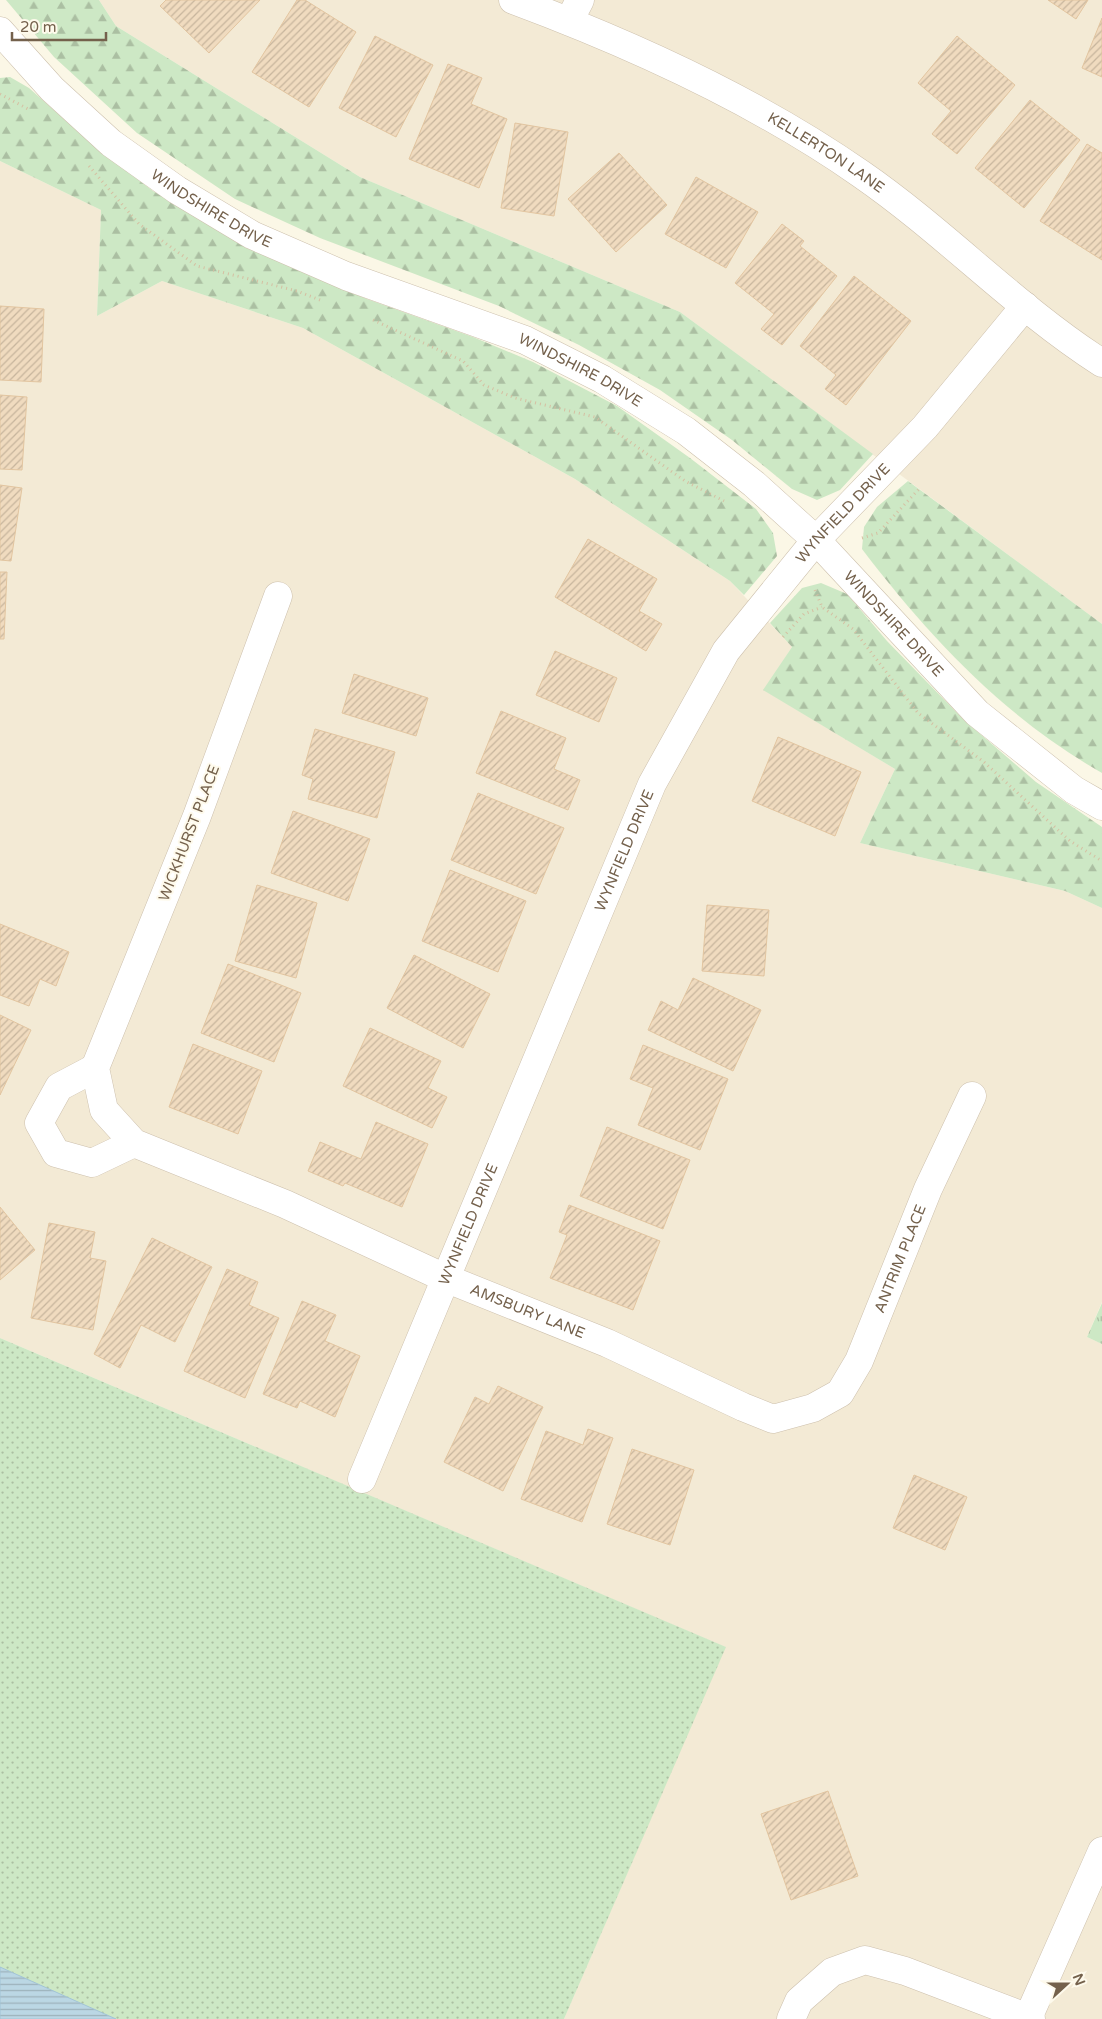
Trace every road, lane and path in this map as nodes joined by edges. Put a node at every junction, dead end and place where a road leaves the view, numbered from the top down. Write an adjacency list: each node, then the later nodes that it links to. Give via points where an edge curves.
1 (513, 0): 2 (street, KELLERTON LANE)
2 (574, 10): 8 (street, KELLERTON LANE, via 786,126 862,174)
3 (0, 32): 13 (street, WINDSHIRE DRIVE, via 52,89 111,143 177,190 252,235 346,276 525,340 602,379 686,431 754,484)
4 (0, 94): 5 (path)
5 (34, 112)
6 (85, 162): 7 (path, via 138,224 197,266 297,291)
7 (323, 301)
8 (1025, 306): 10 (street, KELLERTON LANE); 13 (street, WYNFIELD DRIVE, via 925,427)
9 (366, 317): 12 (path, via 463,360 484,385 515,398 595,417 686,481)
10 (1102, 363)
11 (919, 489): 15 (path, via 878,533 863,538)
12 (726, 502)
13 (816, 540): 14 (street, WYNFIELD DRIVE); 15 (street, WINDSHIRE DRIVE)
14 (798, 562): 17 (path); 24 (street, WYNFIELD DRIVE, via 726,651 652,784)
15 (838, 563): 19 (street, WINDSHIRE DRIVE, via 977,713 1074,790)
16 (278, 596): 21 (street, WICKHURST PLACE, via 197,816)
17 (822, 607): 18 (path, via 804,614); 20 (path, via 853,629 918,713 984,762 1070,841)
18 (783, 637)
19 (1102, 806)
20 (1102, 861)
21 (95, 1068): 23 (street, AMSBURY LANE, via 104,1110); 23 (street, via 59,1087 39,1123 56,1153 92,1163)
22 (972, 1096): 25 (street, ANTRIM PLACE, via 928,1189 859,1361 840,1393)
23 (134, 1143): 24 (street, AMSBURY LANE, via 285,1204)
24 (445, 1278): 25 (street, AMSBURY LANE, via 607,1343 773,1419); 26 (street, WYNFIELD DRIVE)
25 (813, 1408)
26 (362, 1479)
27 (1102, 1851): 28 (street)
28 (1029, 2018): 29 (street, via 905,1971 865,1960 832,1972 799,2001)
29 (791, 2019)

